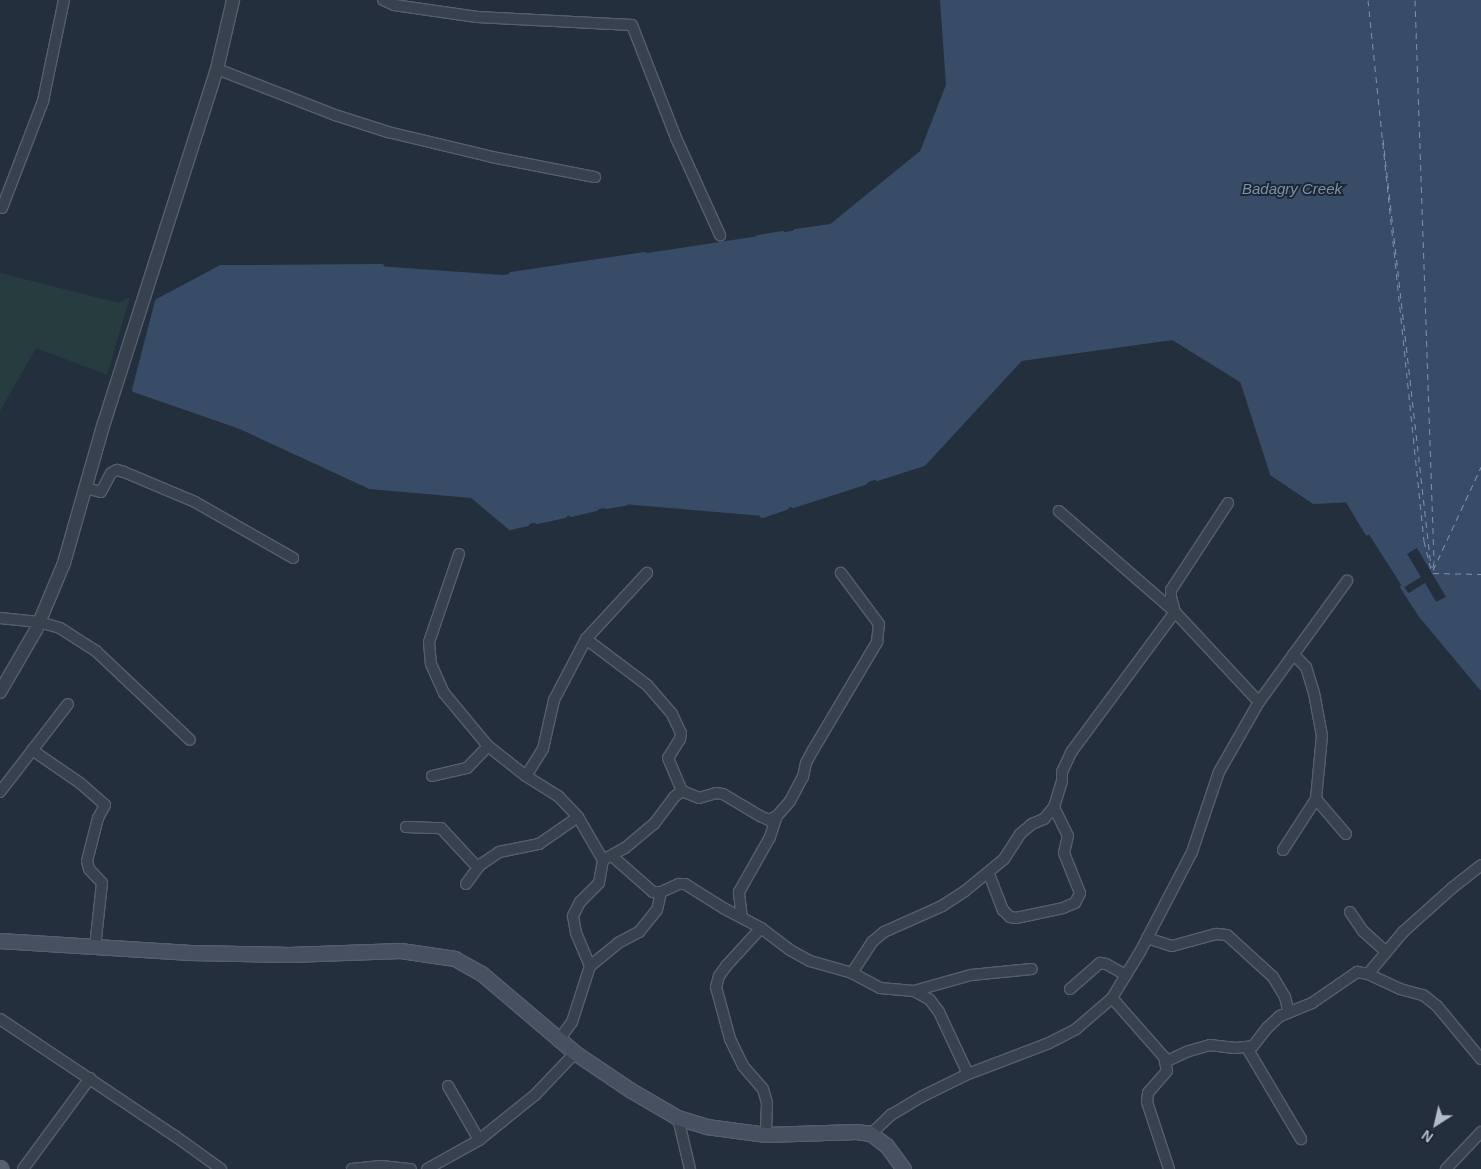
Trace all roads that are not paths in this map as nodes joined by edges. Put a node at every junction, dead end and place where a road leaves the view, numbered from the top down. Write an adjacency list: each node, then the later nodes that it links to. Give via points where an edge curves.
1 (64, 0): 6 (street, via 44,100)
2 (233, 0): 4 (street)
3 (383, 0): 7 (street, via 402,6 477,17 632,25 676,138)
4 (216, 69): 5 (street, via 334,115 388,132); 8 (street)
5 (595, 177)
6 (2, 208)
7 (720, 235)
8 (85, 488): 12 (street, via 101,492 110,473 124,472 195,502); 18 (street, via 64,562)
9 (1228, 503): 16 (street, via 1171,590)
10 (1059, 511): 16 (street)
11 (459, 554): 25 (street, via 429,642 431,664 444,693)
12 (292, 558)
13 (841, 573): 33 (street, via 879,624 878,642 813,750 790,801)
14 (646, 574): 19 (street)
15 (1346, 581): 20 (street)
16 (1175, 612): 22 (street); 32 (street, via 1072,751 1062,772)
17 (0, 618): 18 (street)
18 (39, 622): 21 (street); 24 (street, via 60,628 96,651)
19 (586, 639): 28 (street, via 554,700 543,749); 29 (street, via 647,685 672,714 681,733 668,758)
20 (1293, 654): 22 (street); 31 (street, via 1306,667 1322,736)
21 (0, 692)
22 (1259, 702): 47 (street, via 1219,772 1192,852)
23 (68, 704): 26 (street)
24 (190, 740)
25 (488, 746): 27 (street, via 467,768); 28 (street)
26 (32, 750): 30 (street); 49 (street, via 80,783 105,805 98,818 87,861 89,869 102,884)
27 (432, 776)
28 (526, 776): 34 (street, via 558,796)
29 (682, 791): 33 (street, via 699,798 723,794 769,820); 38 (street, via 654,824)
30 (0, 792)
31 (1316, 800): 36 (street); 37 (street)
32 (1054, 807): 41 (street, via 1044,819 1020,834 1004,860); 41 (street, via 1068,836 1064,853 1080,893 1074,903 1063,908 1010,917 1003,910)
33 (777, 816): 45 (street, via 770,838 739,892)
34 (578, 817): 38 (street); 40 (street, via 539,844 506,849)
35 (406, 828): 40 (street, via 440,828)
36 (1346, 834)
37 (1283, 850)
38 (608, 858): 43 (street, via 646,888); 51 (street, via 599,882 580,902 573,916 576,933)
39 (1481, 865): 50 (street, via 1416,920)
40 (478, 868): 42 (street)
41 (989, 874): 53 (street, via 942,906 884,932 872,942)
42 (466, 884)
43 (661, 892): 45 (street, via 685,884); 51 (street, via 656,910 640,932 618,943)
44 (1350, 912): 50 (street, via 1363,931)
45 (742, 918): 46 (street)
46 (761, 928): 53 (street, via 790,950 810,960); 72 (street, via 727,965 716,987 730,1039 743,1066 763,1089 767,1103)
47 (1147, 938): 55 (street); 59 (street, via 1172,946 1216,934 1226,936 1273,977 1285,998)
48 (0, 941): 49 (main road)
49 (95, 947): 61 (main road, via 290,955 401,951 455,959 482,974)
50 (1386, 952): 54 (street)
51 (590, 966): 61 (street, via 572,1022)
52 (1032, 969): 57 (street, via 971,975)
53 (852, 973): 57 (street, via 880,988)
54 (1368, 974): 59 (street, via 1357,972 1312,1003); 64 (street, via 1400,989 1423,995 1437,1006)
55 (1126, 975): 56 (street, via 1100,963); 58 (street)
56 (1070, 989)
57 (914, 991): 66 (street, via 930,1000 939,1012)
58 (1112, 998): 65 (street); 66 (street, via 1076,1029 1049,1043)
59 (1288, 1013): 62 (street, via 1280,1016 1253,1046)
60 (0, 1019): 67 (street)
61 (558, 1040): 63 (main road)
62 (1247, 1048): 65 (street, via 1210,1045); 73 (street)
63 (575, 1053): 69 (main road); 74 (street, via 535,1095)
64 (1481, 1059)
65 (1165, 1062): 82 (street, via 1167,1071 1148,1093 1147,1102)
66 (968, 1074): 71 (street, via 891,1115)
67 (90, 1078): 75 (street); 76 (street)
68 (448, 1086): 74 (street)
69 (678, 1118): 72 (main road, via 707,1127); 80 (street)
70 (1481, 1132): 83 (street)
71 (871, 1134): 72 (main road); 81 (main road, via 887,1146)
72 (766, 1135)
73 (1301, 1139)
74 (479, 1140): 79 (street)
75 (23, 1169)
76 (220, 1169)
77 (352, 1169): 78 (street, via 381,1166)
78 (411, 1169)
79 (427, 1169)
80 (690, 1169)
81 (904, 1169)
82 (1170, 1169)
83 (1446, 1169)

